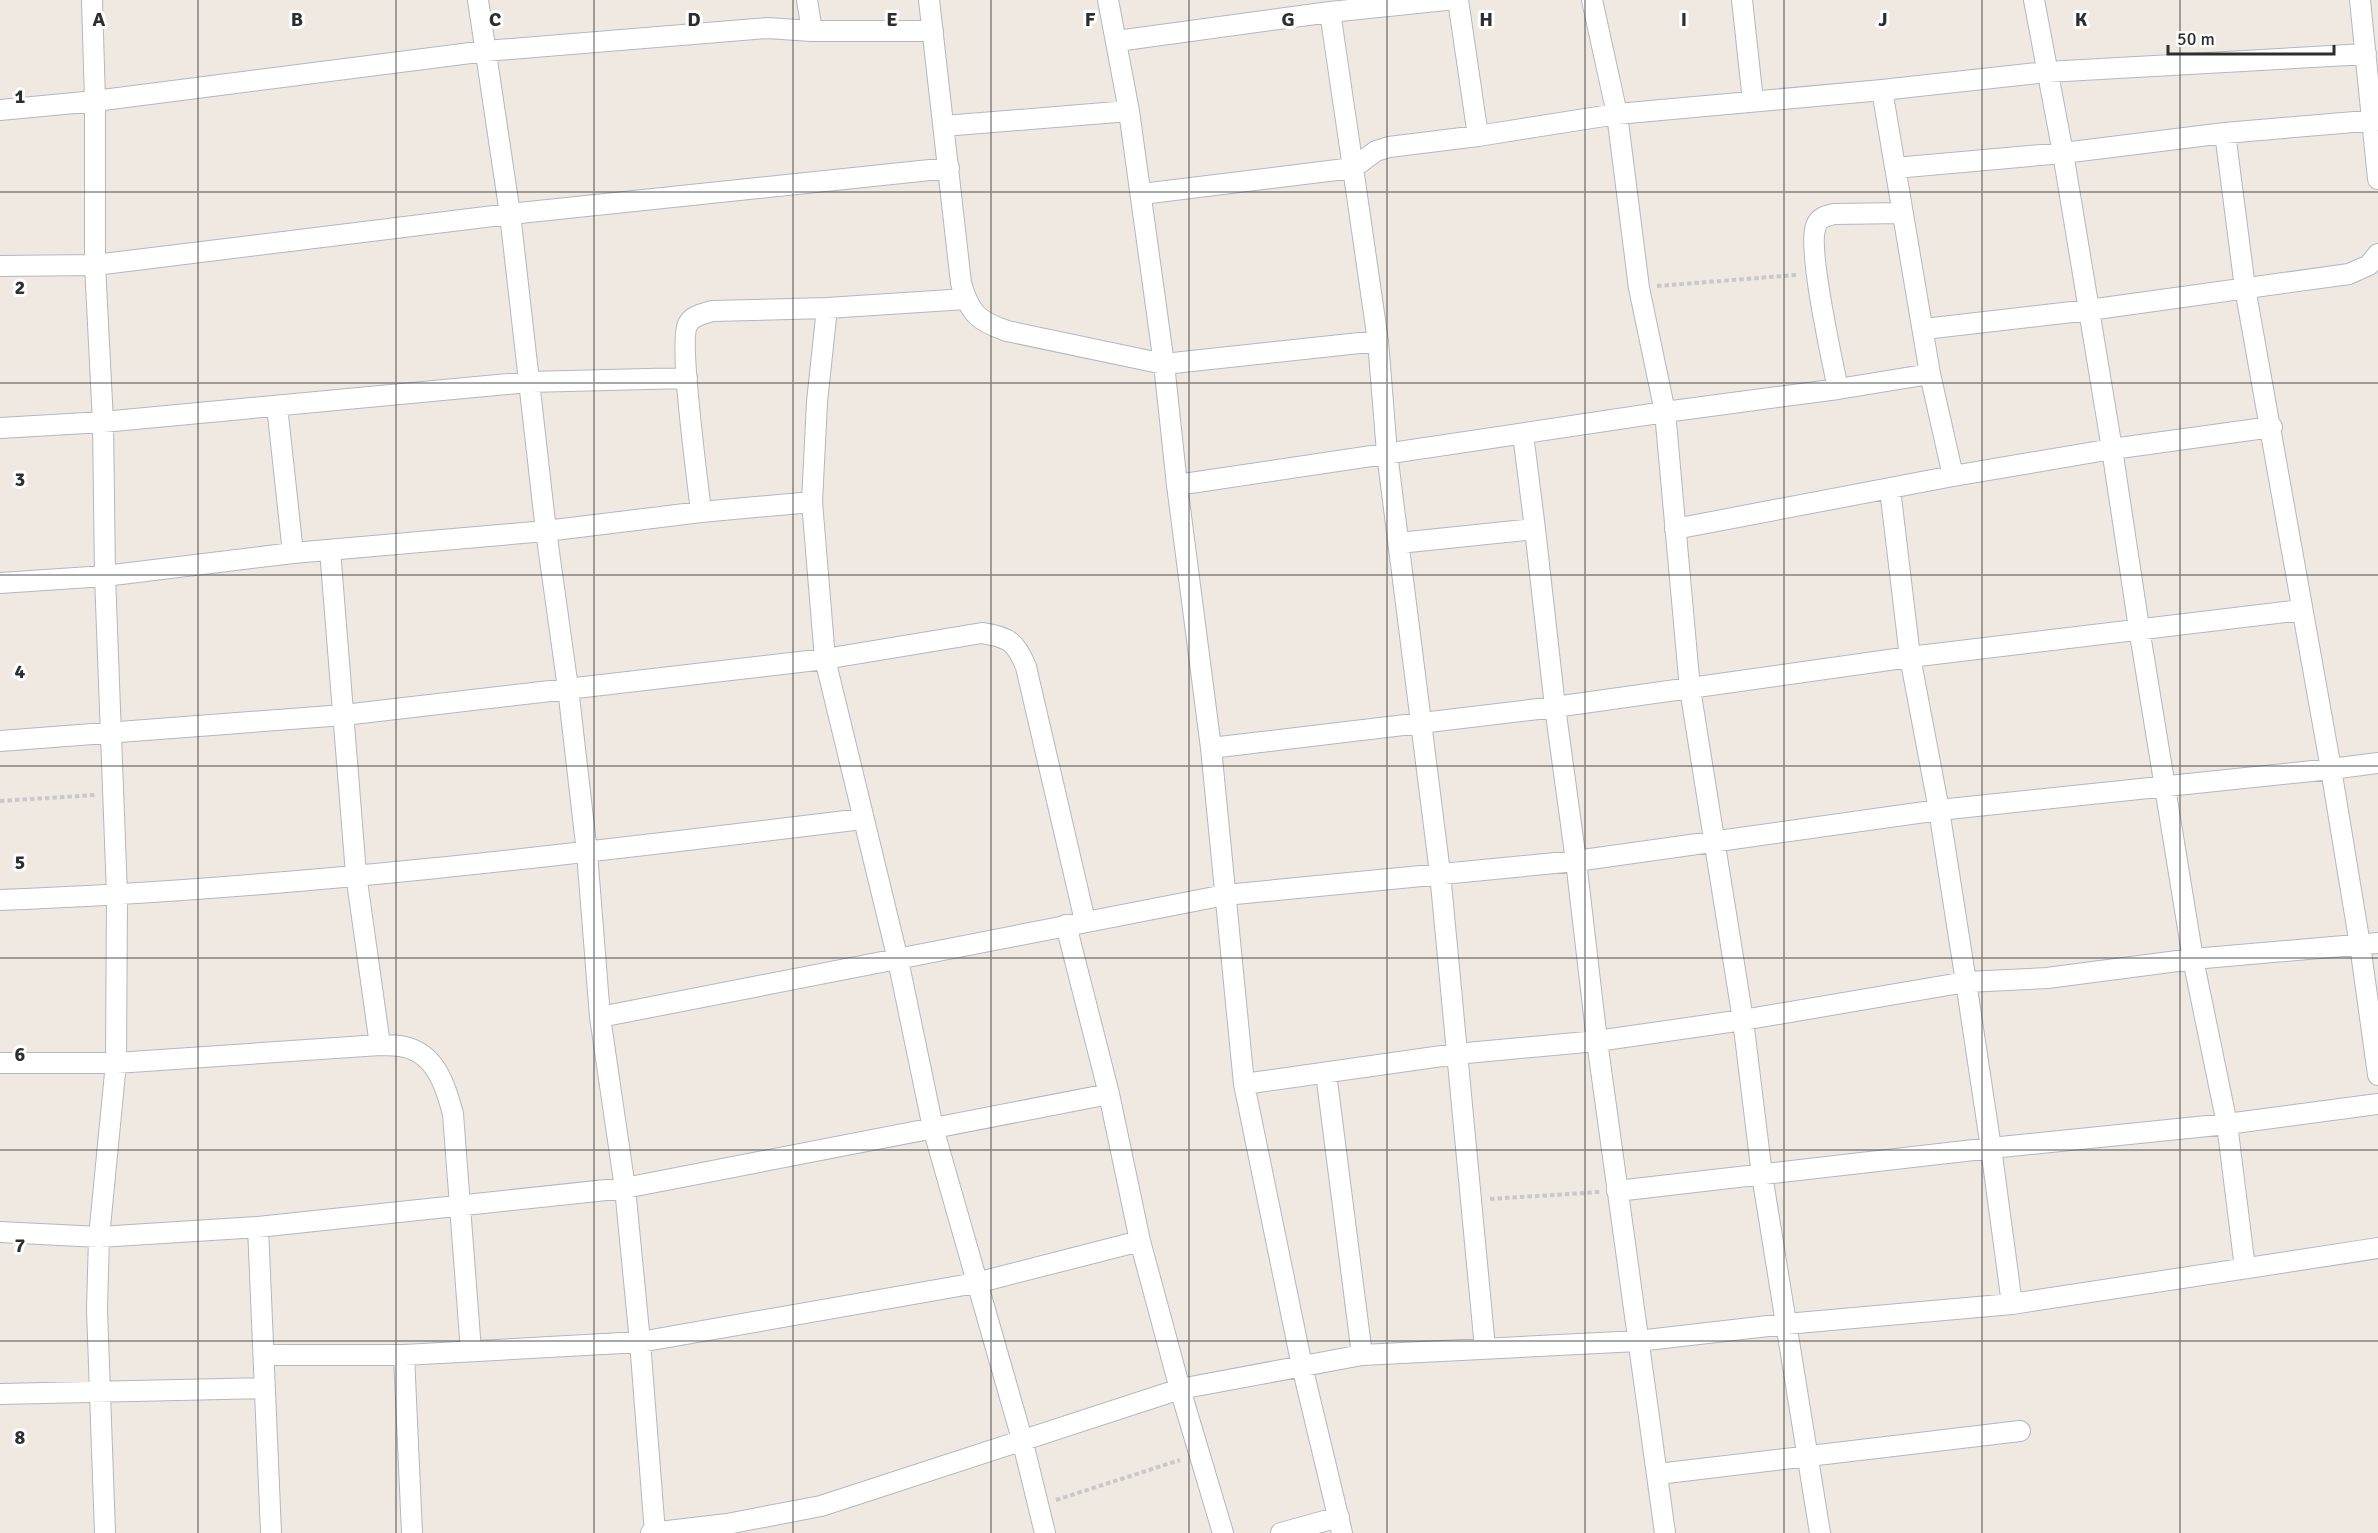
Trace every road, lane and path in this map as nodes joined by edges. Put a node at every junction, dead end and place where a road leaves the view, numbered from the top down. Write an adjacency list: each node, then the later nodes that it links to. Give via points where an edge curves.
1 (92, 0): 21 (street)
2 (478, 0): 16 (street)
3 (807, 0): 13 (street)
4 (929, 0): 14 (street)
5 (1108, 0): 15 (street)
6 (1446, 0): 12 (street)
7 (1458, 0): 28 (street)
8 (1592, 0): 24 (street)
9 (1742, 0): 20 (street)
10 (2034, 0): 18 (street)
11 (2360, 0): 17 (street)
12 (1330, 12): 15 (street); 31 (street)
13 (812, 30): 14 (street); 16 (street, via 767,28)
14 (933, 30): 26 (street)
15 (1117, 40): 23 (street)
16 (486, 51): 21 (street); 36 (street)
17 (2366, 54): 18 (street); 25 (street)
18 (2047, 72): 19 (street); 29 (street)
19 (1882, 90): 20 (street); 32 (street)
20 (1753, 101): 24 (street)
21 (95, 102): 22 (street); 38 (street)
22 (0, 110)
23 (1129, 111): 26 (street); 34 (street)
24 (1617, 114): 28 (street); 41 (street)
25 (2374, 120): 27 (street); 33 (street)
26 (944, 126): 30 (street)
27 (2225, 133): 29 (street); 42 (street)
28 (1478, 135): 31 (street, via 1389,147 1376,151)
29 (2063, 153): 32 (street); 45 (street)
30 (949, 168): 36 (street); 43 (street)
31 (1353, 168): 34 (street); 47 (street)
32 (1895, 168): 35 (street)
33 (2378, 180)
34 (1142, 194): 48 (street)
35 (1903, 213): 40 (street, via 1824,216 1817,222 1813,239); 46 (street)
36 (510, 214): 38 (street); 51 (street)
37 (2378, 254): 42 (street, via 2369,265 2349,274)
38 (94, 264): 39 (street); 55 (street)
39 (0, 266)
40 (1817, 273): 41 (path); 52 (street)
41 (1639, 288): 54 (street)
42 (2245, 288): 45 (street); 56 (street)
43 (966, 298): 44 (street); 48 (street, via 984,323 1007,331)
44 (827, 308): 50 (street, via 712,311 698,316 691,320 684,334); 64 (street)
45 (2089, 310): 46 (street); 59 (street)
46 (1924, 329): 49 (street)
47 (1378, 341): 48 (street); 60 (street)
48 (1164, 364): 62 (street)
49 (1930, 374): 52 (street); 61 (street)
50 (687, 378): 51 (street); 65 (street)
51 (529, 382): 53 (street); 68 (street)
52 (1838, 389): 54 (street)
53 (277, 406): 55 (street); 71 (street)
54 (1665, 412): 58 (street); 67 (street)
55 (103, 422): 57 (street); 72 (street)
56 (2271, 427): 59 (street); 74 (street)
57 (0, 428)
58 (1523, 434): 60 (street); 66 (street)
59 (2112, 449): 61 (street); 75 (street)
60 (1387, 453): 62 (street); 69 (street)
61 (1953, 476): 63 (street)
62 (1177, 485): 85 (street)
63 (1890, 489): 67 (street); 76 (street)
64 (812, 502): 65 (street); 77 (street)
65 (701, 512): 68 (street)
66 (1535, 529): 69 (street); 80 (street)
67 (1675, 529): 79 (street)
68 (546, 531): 70 (street); 78 (street)
69 (1400, 543): 82 (street)
70 (330, 549): 71 (street); 81 (street)
71 (293, 553): 72 (street)
72 (105, 576): 73 (street); 83 (street)
73 (0, 583)
74 (2302, 610): 75 (street); 87 (street)
75 (2139, 628): 76 (street); 88 (street)
76 (1910, 657): 79 (street); 91 (street)
77 (825, 659): 78 (street); 92 (street); 101 (street, via 982,633 999,635 1011,642 1019,651 1029,678)
78 (568, 688): 81 (street); 94 (street)
79 (1690, 688): 80 (street); 93 (street)
80 (1555, 707): 82 (street); 95 (street)
81 (344, 715): 83 (street); 97 (street)
82 (1421, 722): 85 (street); 96 (street)
83 (111, 733): 84 (street); 89 (street)
84 (0, 741)
85 (1211, 748): 99 (street)
86 (2378, 763): 87 (street)
87 (2331, 770): 88 (street); 103 (street)
88 (2164, 786): 91 (street); 104 (street)
89 (113, 794): 90 (path); 98 (street)
90 (0, 801)
91 (1938, 810): 93 (street); 106 (street)
92 (862, 819): 94 (street); 105 (street)
93 (1716, 843): 95 (street); 108 (street)
94 (587, 853): 97 (street); 107 (street)
95 (1576, 861): 96 (street); 109 (street)
96 (1440, 873): 99 (street); 111 (street)
97 (356, 874): 98 (street); 110 (street)
98 (117, 895): 100 (street); 113 (street)
99 (1224, 895): 101 (street); 116 (street)
100 (0, 900)
101 (1085, 921): 102 (street)
102 (1066, 925): 105 (street); 117 (street)
103 (2369, 944): 104 (street); 115 (street)
104 (2193, 959): 106 (street, via 2047,978); 119 (street)
105 (898, 960): 107 (street); 120 (street)
106 (1966, 982): 108 (street); 121 (street)
107 (600, 1017): 123 (street)
108 (1743, 1020): 109 (street); 122 (street)
109 (1597, 1041): 111 (street); 124 (street)
110 (380, 1045): 113 (street); 126 (street, via 406,1047 427,1058 447,1088)
111 (1456, 1054): 114 (street); 125 (street)
112 (0, 1063): 113 (street)
113 (116, 1063): 129 (street)
114 (1326, 1073): 116 (street); 142 (street)
115 (2378, 1075)
116 (1244, 1084): 143 (street)
117 (1109, 1094): 120 (street); 130 (street)
118 (2378, 1104): 119 (street)
119 (2227, 1124): 121 (street); 132 (street)
120 (933, 1128): 123 (street); 133 (street)
121 (1991, 1148): 122 (street); 134 (street)
122 (1762, 1175): 124 (street); 135 (street)
123 (625, 1188): 126 (street); 137 (street)
124 (1617, 1191): 125 (path); 136 (street)
125 (1472, 1200): 138 (street)
126 (461, 1206): 127 (street); 139 (street)
127 (258, 1227): 129 (street); 140 (street)
128 (0, 1232): 129 (street)
129 (99, 1237): 146 (street)
130 (1140, 1241): 133 (street); 145 (street)
131 (2378, 1248): 132 (street)
132 (2245, 1269): 134 (street)
133 (976, 1283): 137 (street); 149 (street)
134 (2012, 1304): 135 (street)
135 (1786, 1324): 136 (street); 151 (street)
136 (1638, 1341): 138 (street); 152 (street)
137 (640, 1342): 139 (street); 158 (street)
138 (1485, 1348): 142 (street)
139 (471, 1351): 141 (street)
140 (265, 1355): 141 (street); 144 (street)
141 (404, 1355): 157 (street)
142 (1362, 1355): 143 (street)
143 (1302, 1366): 145 (street); 154 (street)
144 (265, 1388): 146 (street); 156 (street)
145 (1180, 1389): 149 (street); 150 (street)
146 (99, 1391): 147 (street); 155 (street)
147 (0, 1394)
148 (2020, 1431): 151 (street)
149 (1022, 1439): 153 (street); 158 (street, via 821,1506)
150 (1200, 1453): 153 (path); 160 (street)
151 (1808, 1456): 152 (street); 163 (street)
152 (1658, 1474): 162 (street)
153 (1038, 1506): 159 (street)
154 (1340, 1525): 161 (street)
155 (105, 1533)
156 (271, 1533)
157 (412, 1533)
158 (653, 1533)
159 (1046, 1533)
160 (1223, 1533)
161 (1281, 1533)
162 (1665, 1533)
163 (1820, 1533)

